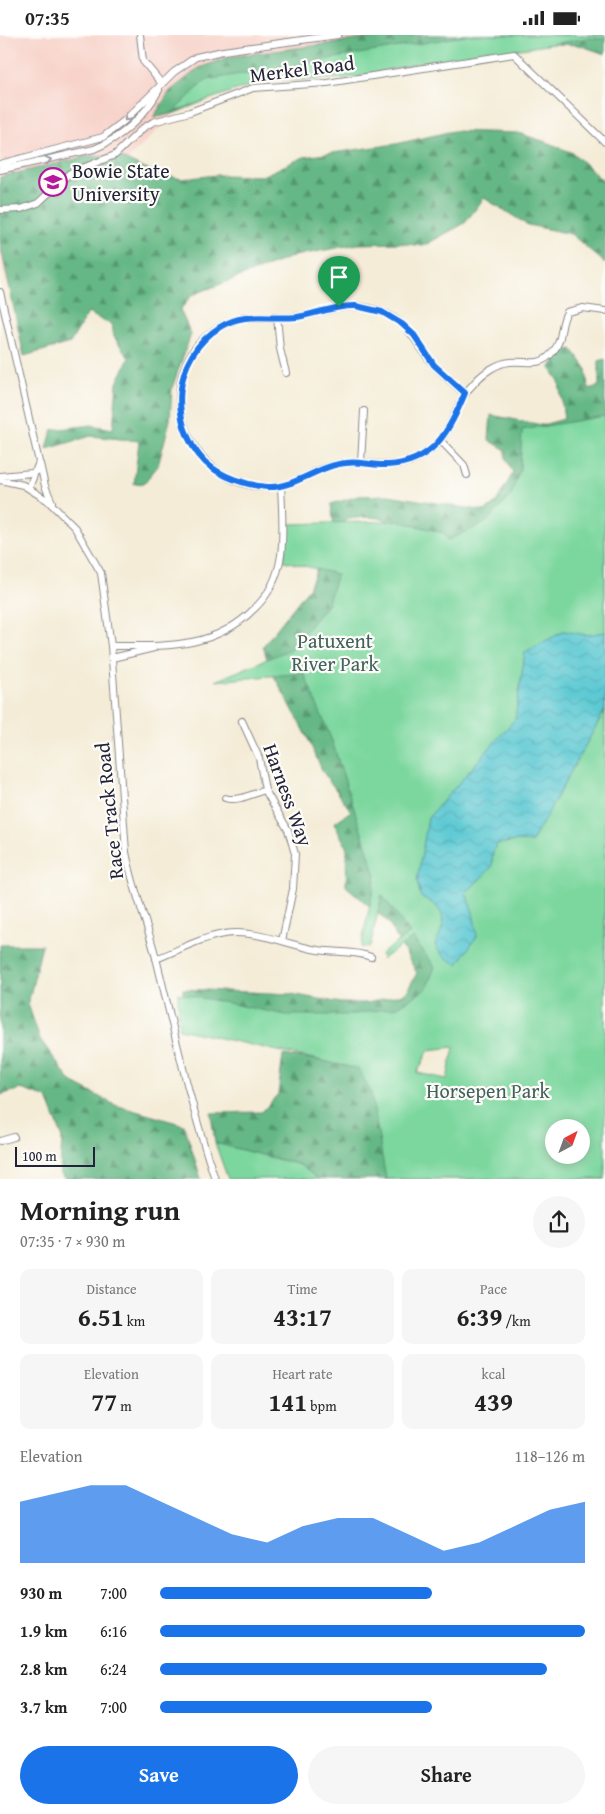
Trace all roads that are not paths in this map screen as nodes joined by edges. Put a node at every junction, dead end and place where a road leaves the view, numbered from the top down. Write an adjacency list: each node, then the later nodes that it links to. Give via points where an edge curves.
1 (140, 35): 3 (street, via 143,61)
2 (338, 35): 3 (street, via 207,54 187,62)
3 (162, 84): 5 (street, one-way to 5, via 103,137); 6 (street, one-way to 3, via 106,144 150,106)
4 (605, 142): 7 (street, Merkel Road, via 514,54 327,83 254,88 153,122 116,155 70,173 38,203 21,209)
5 (0, 164)
6 (0, 170)
7 (0, 210)
8 (0, 292): 16 (street)
9 (605, 311): 12 (street, via 583,308 567,312 560,341 544,361 504,363 484,374)
10 (277, 317): 11 (street); 12 (street, via 298,317 348,306 382,312 408,329 434,365); 19 (street, via 254,315 234,321 218,328 206,339 184,369 180,412 195,448 210,466 228,477 250,484)
11 (286, 373)
12 (465, 393): 14 (street)
13 (364, 411): 15 (street)
14 (441, 441): 15 (street, via 407,462 389,465); 17 (street, via 464,465)
15 (361, 462): 19 (street, via 327,466)
16 (39, 465): 18 (street, via 32,473); 20 (street); 21 (street)
17 (467, 475)
18 (0, 478): 20 (street, Race Track Road)
19 (281, 486): 23 (street, via 281,555 272,586 260,603 238,624 216,637 197,643)
20 (29, 488): 21 (street, Race Track Road)
21 (57, 509): 22 (street, Race Track Road, via 80,536 101,573)
22 (111, 646): 23 (street); 24 (street, Race Track Road)
23 (160, 646): 24 (street)
24 (112, 658): 30 (street, Race Track Road, via 126,852 135,896)
25 (242, 721): 26 (street, Harness Way, via 259,758)
26 (265, 790): 27 (street, via 242,798); 28 (street, Harness Way, via 288,830 294,854 293,889)
27 (224, 798)
28 (282, 941): 29 (street); 30 (street, via 244,933 226,934 194,942)
29 (371, 957)
30 (156, 959): 33 (street, Race Track Road)
31 (14, 1137): 32 (street)
32 (0, 1141)
33 (215, 1179)

